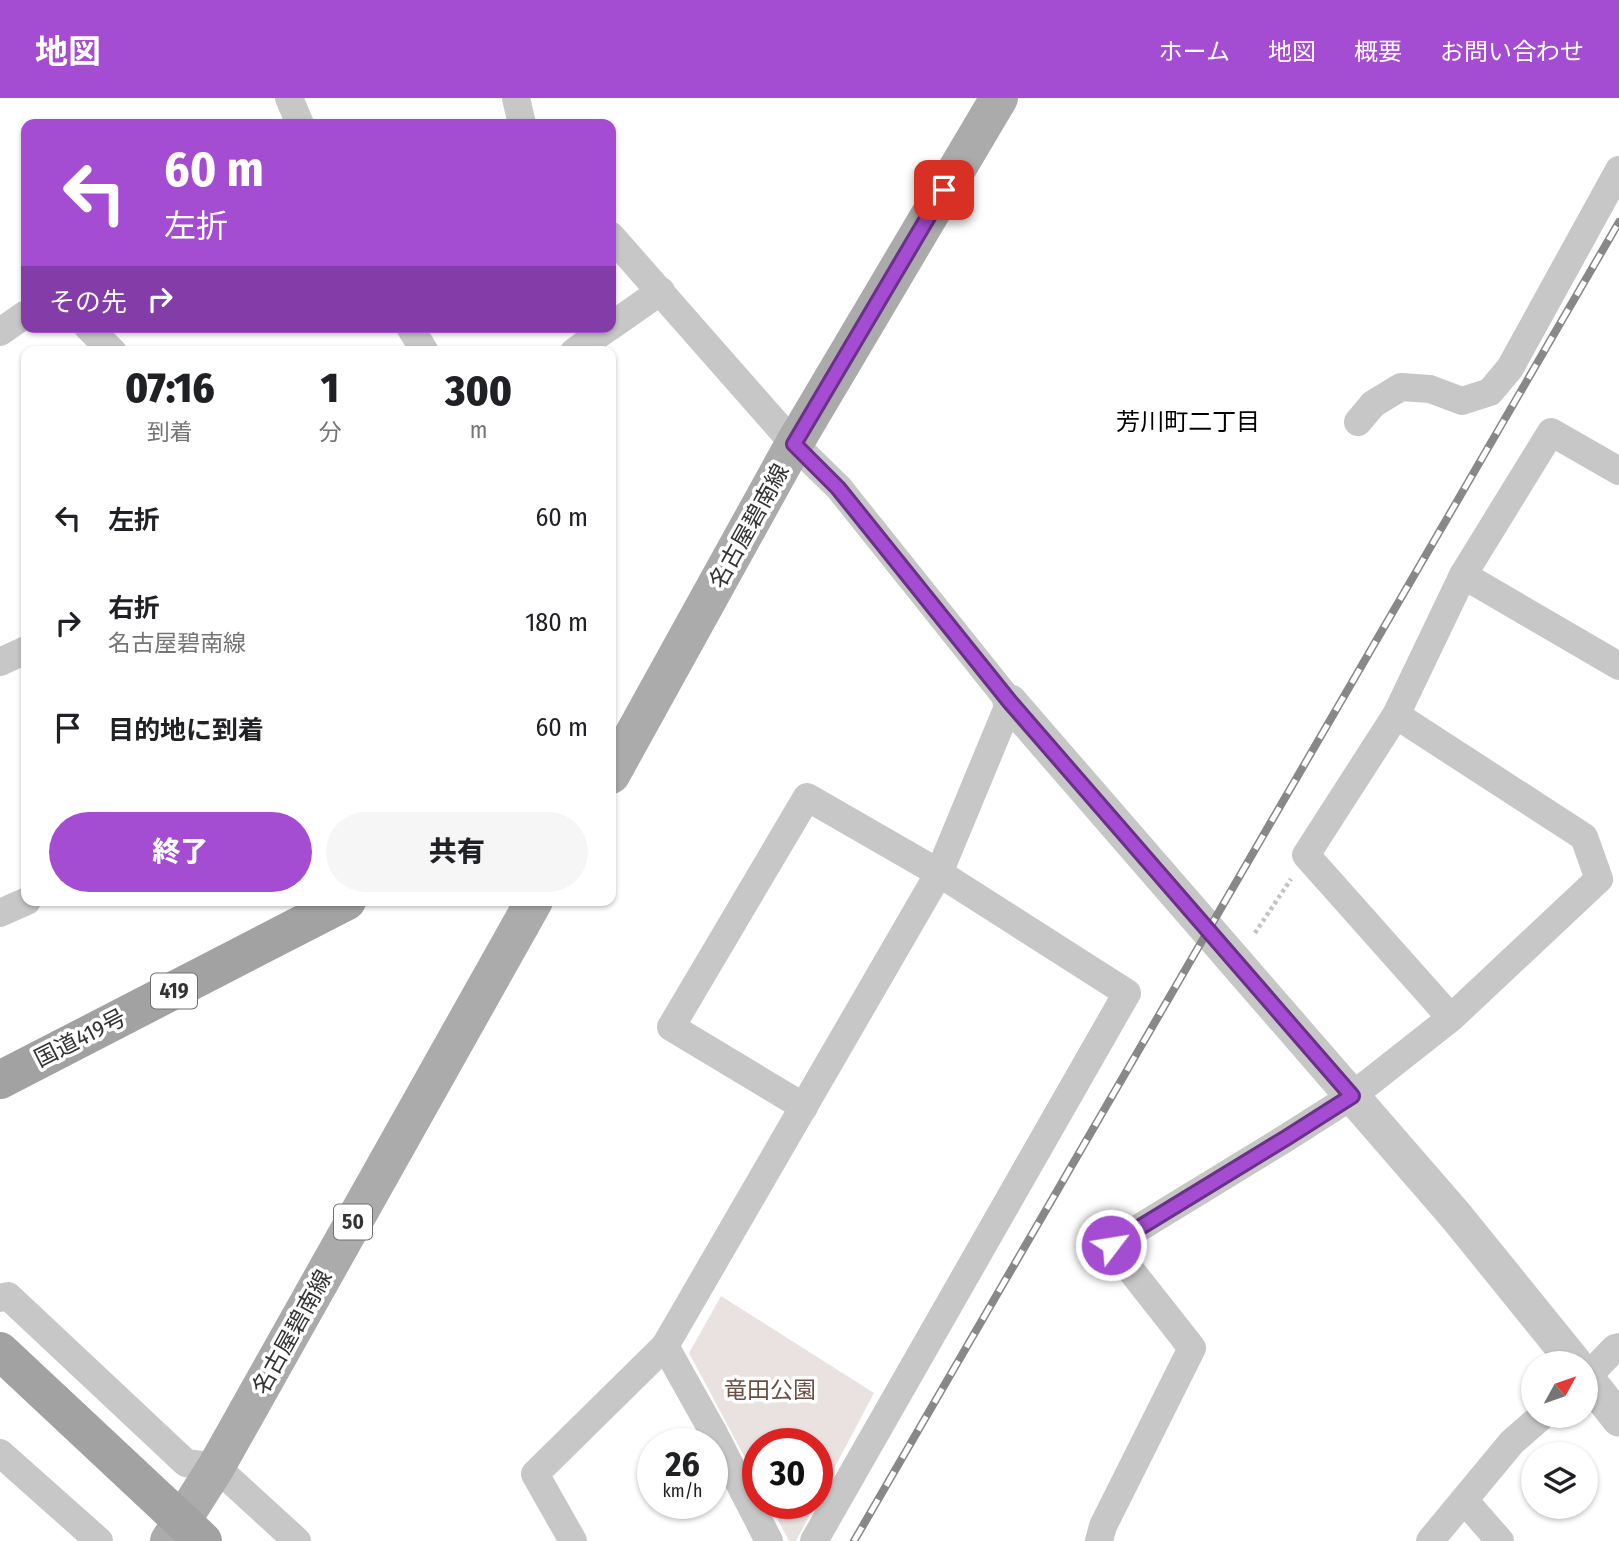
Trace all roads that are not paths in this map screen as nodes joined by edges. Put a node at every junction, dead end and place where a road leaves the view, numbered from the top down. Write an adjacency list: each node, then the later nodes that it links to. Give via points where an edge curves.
1 (289, 98): 4 (street)
2 (516, 98): 5 (street)
3 (999, 98): 17 (main road, 名古屋碧南線)
4 (298, 119)
5 (521, 119)
6 (1619, 170): 16 (street, via 1510,368 1490,392 1462,401 1430,389 1401,387 1373,404)
7 (616, 242): 8 (street)
8 (661, 291): 10 (street); 17 (street)
9 (21, 317): 11 (street)
10 (616, 323)
11 (0, 332)
12 (94, 333): 14 (street)
13 (601, 333): 15 (street)
14 (107, 346)
15 (583, 346)
16 (1358, 422)
17 (794, 444): 23 (street, via 838,488); 25 (main road, 名古屋碧南線)
18 (1619, 471): 19 (street, via 1552,432)
19 (1463, 575): 22 (street); 24 (street)
20 (21, 652): 21 (street)
21 (0, 662)
22 (1619, 666)
23 (1010, 702): 26 (street); 34 (street)
24 (1396, 715): 27 (street, via 1584,837); 32 (street, via 1306,855)
25 (616, 764)
26 (939, 873): 35 (street); 35 (street, via 807,797 671,1027); 54 (street, via 1127,993)
27 (1609, 876): 32 (street)
28 (21, 904): 31 (street)
29 (337, 906): 33 (highway, 国道419号 / 419)
30 (531, 906): 46 (main road, 名古屋碧南線 / 50)
31 (0, 914)
32 (1451, 1018): 34 (street)
33 (0, 1080)
34 (1352, 1096): 40 (street); 55 (street, via 1111,1245 1192,1348)
35 (804, 1107): 37 (street)
36 (0, 1298): 46 (street, via 8,1296 186,1462)
37 (665, 1346): 52 (street, via 535,1474); 53 (street)
38 (1619, 1347): 41 (street)
39 (0, 1351): 50 (highway, bridge)
40 (1564, 1351)
41 (1598, 1365)
42 (1598, 1392): 43 (street)
43 (1619, 1419)
44 (1528, 1428): 47 (street)
45 (0, 1453): 48 (street)
46 (216, 1467): 49 (main road, 名古屋碧南線 / 50); 51 (street)
47 (1464, 1500): 56 (street); 57 (street)
48 (99, 1541)
49 (169, 1541)
50 (203, 1541)
51 (297, 1541)
52 (573, 1541)
53 (769, 1541)
54 (814, 1541)
55 (1099, 1541)
56 (1430, 1541)
57 (1500, 1541)

